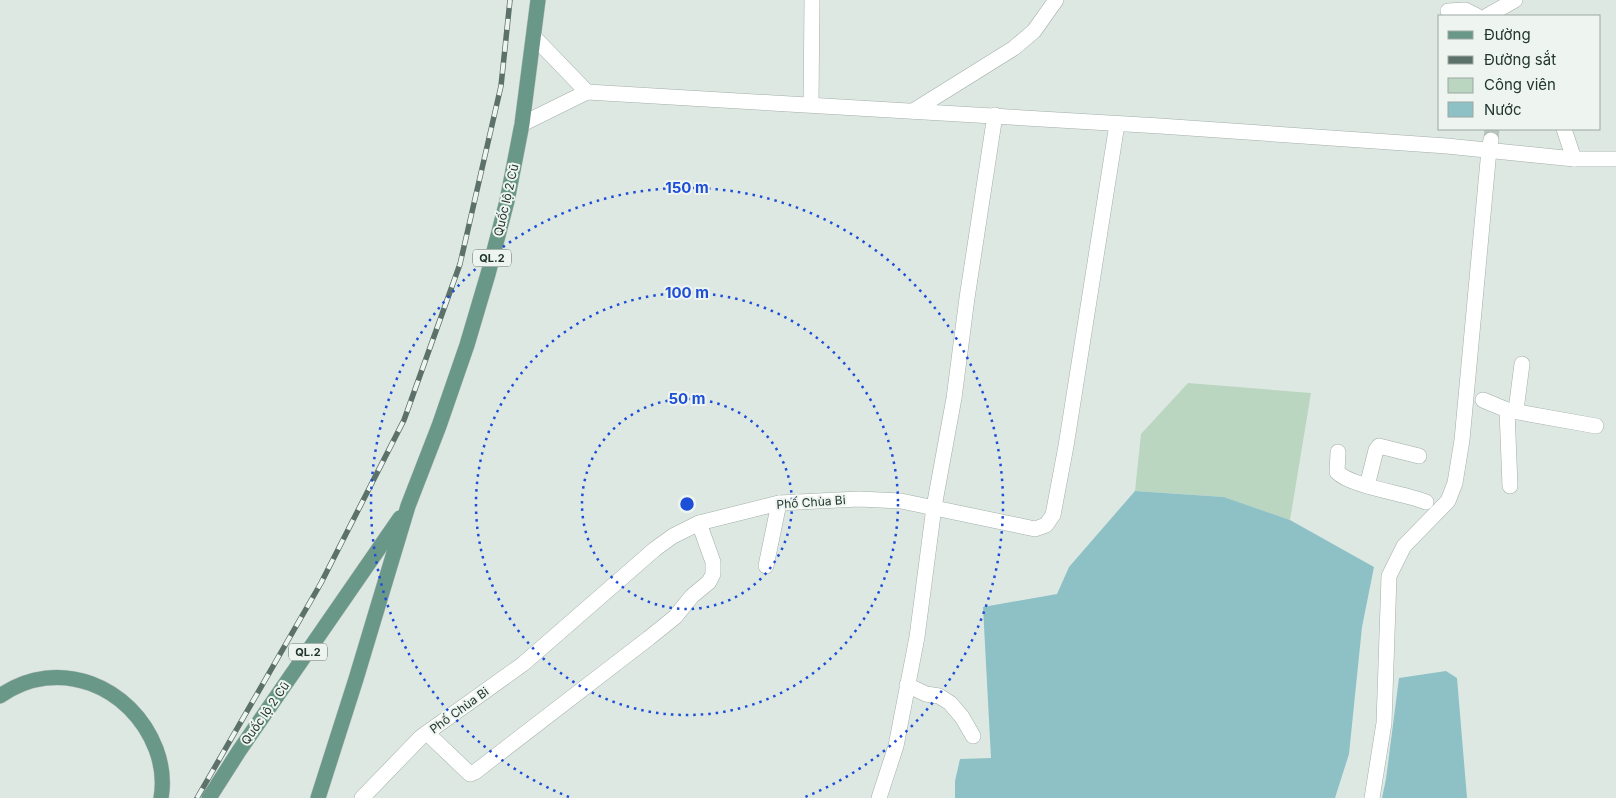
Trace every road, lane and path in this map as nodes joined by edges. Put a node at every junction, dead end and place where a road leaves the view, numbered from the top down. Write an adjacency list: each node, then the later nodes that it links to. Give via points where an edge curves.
1 (538, 0): 8 (main road, Quốc lộ 2 Cũ / QL.2)
2 (812, 0): 10 (street)
3 (1056, 0): 11 (street, via 1034,31 1014,48)
4 (1515, 0): 7 (street)
5 (1448, 11): 6 (street, via 1465,10)
6 (1475, 15)
7 (1489, 15)
8 (534, 37): 9 (street); 13 (main road, Quốc lộ 2 Cũ / QL.2)
9 (587, 92): 10 (street); 13 (street)
10 (811, 104): 11 (street)
11 (914, 111): 12 (street)
12 (995, 115): 14 (street); 30 (street, via 954,398)
13 (522, 124): 28 (main road, Quốc lộ 2 Cũ / QL.2, via 507,201 467,345)
14 (1117, 124): 16 (street); 30 (street, Phố Chùa Bi, via 1053,515 1046,525 1035,529)
15 (1564, 130): 17 (street)
16 (1490, 145): 17 (street); 20 (street)
17 (1574, 159): 18 (street)
18 (1616, 159)
19 (1522, 364): 21 (street)
20 (1475, 396): 21 (street); 29 (street, via 1462,440 1455,483 1448,501)
21 (1512, 410): 22 (street); 26 (street)
22 (1596, 426)
23 (1338, 452): 25 (street, via 1337,472)
24 (1420, 456): 25 (street, via 1379,446)
25 (1367, 486): 29 (street, via 1412,496)
26 (1510, 486)
27 (779, 503): 30 (street, Phố Chùa Bi, via 901,501); 31 (street, Phố Chùa Bi); 32 (street)
28 (408, 506): 38 (main road, Quốc lộ 2 Cũ / QL.2); 39 (main road, Quốc lộ 2 Cũ / QL.2)
29 (1434, 506): 42 (street, via 1404,546 1389,576 1384,723)
30 (934, 507): 33 (street)
31 (699, 523): 35 (street, Phố Chùa Bi, via 655,549 523,664); 35 (street, via 713,562 713,574 708,582 675,617 552,714 470,774)
32 (766, 566)
33 (907, 686): 36 (street, via 950,703); 41 (street, via 896,746)
34 (0, 696): 37 (main road, via 39,679 75,679 107,690 133,710 151,737 162,769)
35 (427, 733): 40 (street, Phố Chùa Bi)
36 (973, 736)
37 (161, 798)
38 (209, 798)
39 (318, 798)
40 (362, 798)
41 (879, 798)
42 (1372, 798)

